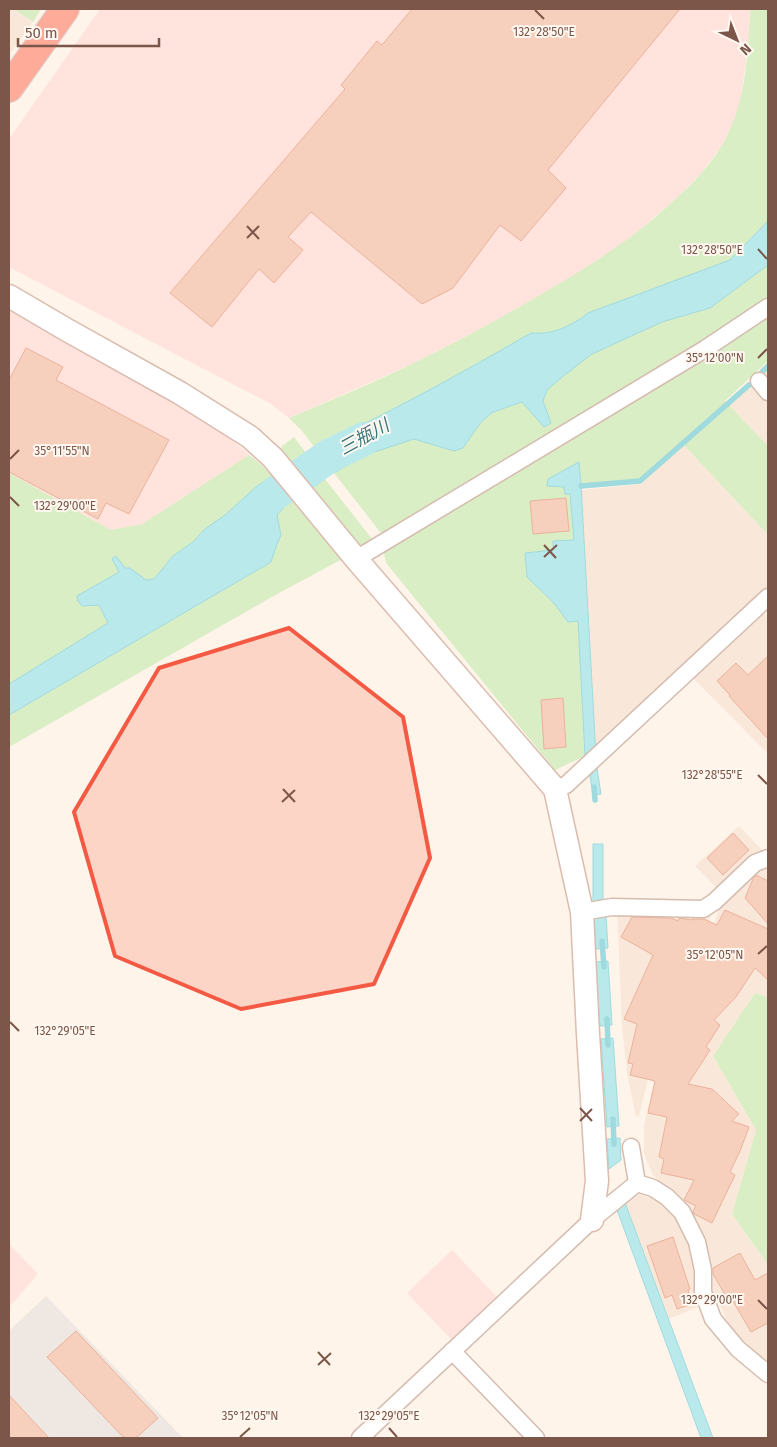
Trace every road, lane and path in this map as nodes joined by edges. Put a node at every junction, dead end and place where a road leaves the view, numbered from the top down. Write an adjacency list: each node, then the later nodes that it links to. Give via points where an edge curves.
1 (65, 9): 2 (highway)
2 (10, 84)
3 (9, 296): 5 (street, via 250,436)
4 (768, 307): 5 (street, via 706,349)
5 (356, 559): 7 (street)
6 (768, 597): 7 (street, via 566,785)
7 (554, 788): 9 (street)
8 (768, 858): 9 (street, via 755,863 703,909 609,907)
9 (586, 912): 12 (street, via 588,1034 597,1181)
10 (631, 1147): 11 (street)
11 (637, 1183): 12 (street); 14 (street, via 654,1188 682,1212 697,1242 703,1270 703,1292 713,1319 738,1349)
12 (592, 1220): 13 (street)
13 (452, 1352): 15 (street); 16 (street)
14 (768, 1374)
15 (360, 1438)
16 (536, 1438)

